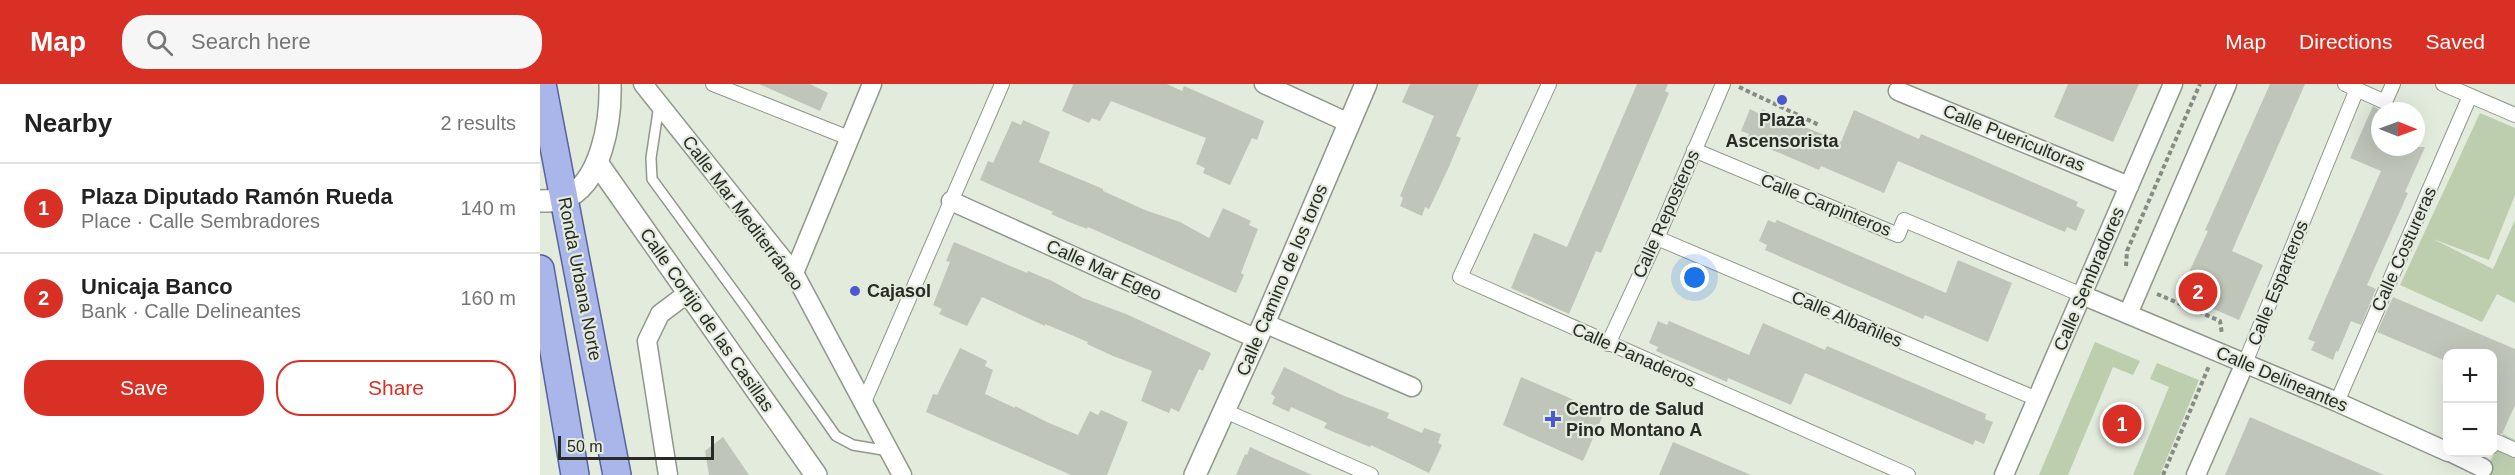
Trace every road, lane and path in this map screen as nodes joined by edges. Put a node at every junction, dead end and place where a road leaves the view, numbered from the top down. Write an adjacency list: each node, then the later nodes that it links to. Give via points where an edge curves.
1 (542, 84): 28 (main road, Ronda Urbana Norte)
2 (610, 84): 26 (street, via 611,107)
3 (643, 84): 20 (street, Calle Mar Mediterráneo)
4 (713, 84): 24 (street)
5 (872, 84): 24 (street)
6 (1002, 84): 29 (street)
7 (1264, 84): 22 (street)
8 (1366, 84): 22 (street, Calle Camino de los toros)
9 (1549, 84): 40 (street, Calle Panaderos, via 1460,277)
10 (1723, 84): 25 (street, Calle Reposteros)
11 (1733, 84): 23 (path)
12 (2173, 84): 27 (street, Calle Sembradores)
13 (2200, 84): 32 (path, via 2127,251)
14 (2227, 84): 37 (street)
15 (2392, 84): 17 (street, via 2385,102)
16 (2443, 84): 19 (street)
17 (2351, 87): 41 (street, Calle Esparteros)
18 (1898, 91): 27 (street, Calle Puericultoras)
19 (2470, 96): 21 (street); 46 (street, Calle Costureras)
20 (659, 104): 33 (street, Calle Mar Mediterráneo); 51 (lane, via 652,179 836,436 853,445)
21 (2515, 115)
22 (1349, 123): 38 (street, Calle Camino de los toros)
23 (1819, 125)
24 (849, 138): 33 (street)
25 (1694, 150): 30 (street, Calle Reposteros); 36 (street, Calle Carpinteros, via 1898,235 1904,220)
26 (598, 164): 28 (street, via 585,183); 35 (street, Calle Cortijo de las Casillas)
27 (2129, 186): 36 (street, Calle Sembradores)
28 (552, 200): 53 (main road, Ronda Urbana Norte)
29 (951, 201): 38 (street, Calle Mar Egeo); 45 (street)
30 (1657, 238): 40 (street, Calle Reposteros); 44 (street, Calle Albañiles)
31 (540, 269): 52 (main road, Ronda Urbana Norte)
32 (2126, 270)
33 (794, 273): 45 (street, Calle Mar Mediterráneo)
34 (2151, 291): 39 (path, via 2220,321 2223,331)
35 (688, 293): 54 (street, via 660,314 647,341); 55 (street, Calle Cortijo de las Casillas)
36 (2082, 295): 37 (street, Calle Delineantes); 44 (street, Calle Sembradores)
37 (2128, 314): 41 (street, Calle Delineantes)
38 (1260, 331): 43 (street, Calle Mar Egeo); 47 (street, Calle Camino de los toros)
39 (2219, 340)
40 (1608, 344): 59 (street, Calle Panaderos)
41 (2245, 363): 46 (street, Calle Delineantes); 62 (street, Calle Esparteros)
42 (2210, 364): 61 (path)
43 (1412, 387)
44 (2037, 399): 60 (street, Calle Sembradores)
45 (864, 402): 51 (street, Calle Mar Mediterráneo)
46 (2337, 402): 49 (street, Calle Delineantes)
47 (1225, 411): 57 (street, Calle Camino de los toros); 58 (street)
48 (2497, 442): 50 (street)
49 (2443, 449)
50 (2515, 450)
51 (889, 451): 56 (street, Calle Mar Mediterráneo)
52 (575, 475)
53 (616, 475)
54 (668, 475)
55 (816, 475)
56 (902, 475)
57 (1195, 475)
58 (1371, 475)
59 (1908, 475)
60 (2004, 475)
61 (2163, 475)
62 (2196, 475)

